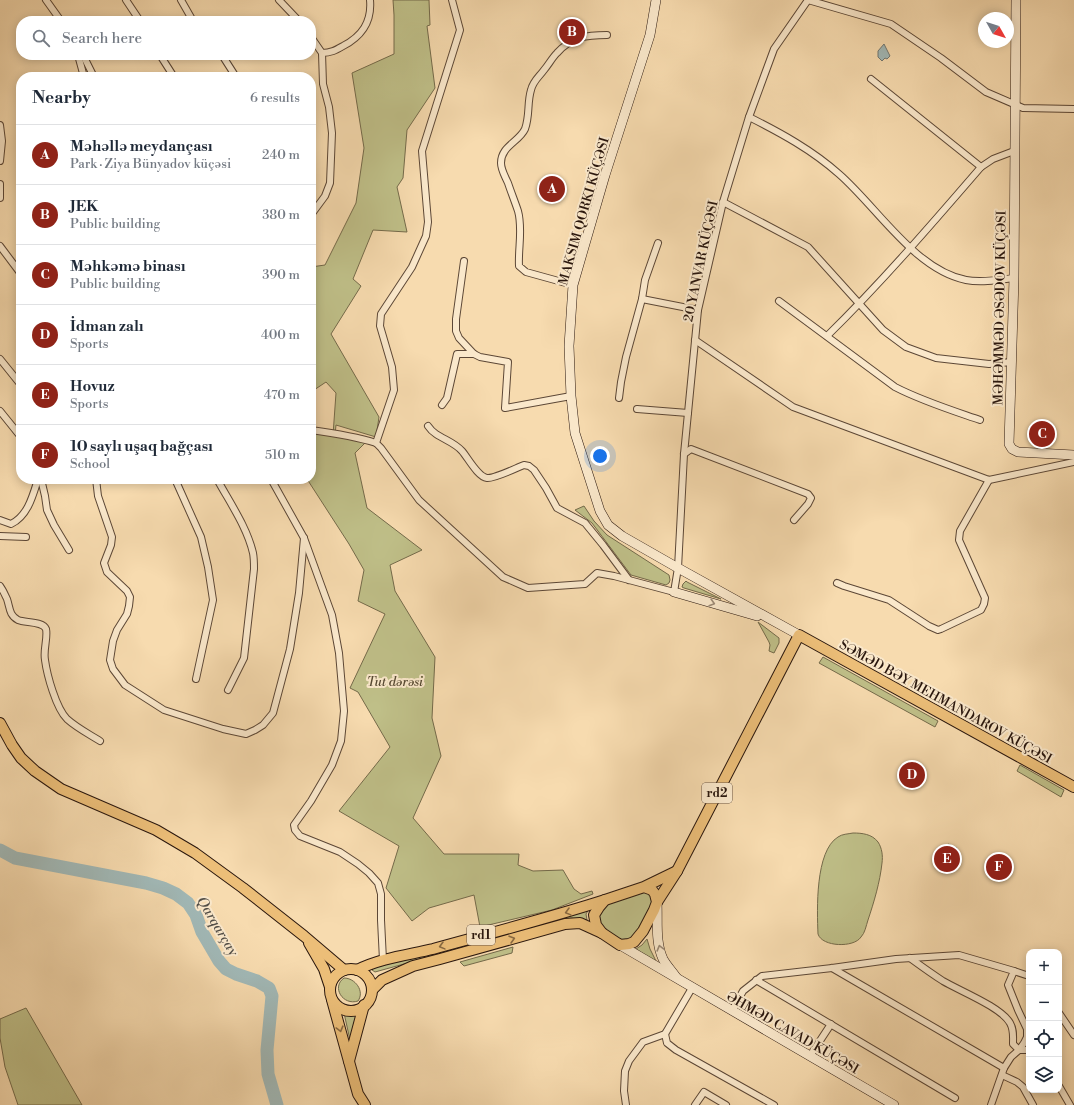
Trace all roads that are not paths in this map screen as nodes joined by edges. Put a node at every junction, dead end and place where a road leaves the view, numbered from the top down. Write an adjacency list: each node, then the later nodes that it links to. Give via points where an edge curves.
1 (46, 0): 10 (street)
2 (126, 0): 11 (street)
3 (181, 0): 12 (street)
4 (279, 0): 13 (street)
5 (370, 0): 16 (street, via 368,23 364,31 352,42 334,51)
6 (452, 0): 64 (street, via 460,30 422,151 428,222 426,236 412,266 381,314 380,326 392,367 394,390)
7 (656, 0): 43 (street, MAKSIM QORKI KÜÇƏSI, via 650,35)
8 (808, 0): 26 (street, via 891,24 986,92); 28 (street, 20 YANVAR KÜÇƏSI, via 774,49)
9 (1016, 0): 26 (street, MƏHƏMMƏD ƏSƏDOV KÜÇƏSI)
10 (57, 16)
11 (137, 16)
12 (191, 16)
13 (295, 16)
14 (607, 34): 43 (street, via 590,35 571,41 557,53 532,85 529,116 524,131 501,157 502,172 518,210 519,266 526,272)
15 (316, 44): 16 (street)
16 (322, 53): 36 (street, via 323,84 332,133 331,176 325,196)
17 (79, 60): 21 (street)
18 (86, 60): 22 (street)
19 (163, 60): 23 (street)
20 (225, 60): 24 (street)
21 (83, 72)
22 (92, 72)
23 (171, 72)
24 (233, 72)
25 (871, 79): 32 (street)
26 (1015, 105): 27 (street, via 1023,108); 30 (street, MƏHƏMMƏD ƏSƏDOV KÜÇƏSI)
27 (1074, 109)
28 (749, 117): 35 (street, 20 YANVAR KÜÇƏSI); 39 (street, via 792,139 829,166 853,187)
29 (0, 125): 31 (street)
30 (1014, 151): 32 (street); 42 (street, MƏHƏMMƏD ƏSƏDOV KÜÇƏSI)
31 (0, 161)
32 (981, 167): 39 (street)
33 (0, 184): 34 (street)
34 (0, 198)
35 (723, 202): 46 (street, via 808,247); 47 (street, 20 YANVAR KÜÇƏSI)
36 (316, 208)
37 (658, 243): 44 (street, via 645,280)
38 (0, 246): 41 (street)
39 (910, 249): 42 (street, via 942,272 967,280); 46 (street)
40 (464, 261): 50 (street, via 456,331)
41 (16, 267)
42 (1014, 278): 52 (street, MƏHƏMMƏD ƏSƏDOV KÜÇƏSI)
43 (573, 285): 54 (street, MAKSIM QORKI KÜÇƏSI, via 569,346)
44 (642, 299): 47 (street); 55 (street, via 626,357)
45 (779, 301): 48 (street)
46 (859, 304): 48 (street); 52 (street, via 883,330 906,347 936,358 989,364)
47 (698, 310): 49 (street, 20 YANVAR KÜÇƏSI)
48 (827, 336): 60 (street, via 895,387 930,403)
49 (695, 340): 59 (street, 20 YANVAR KÜÇƏSI); 68 (street, via 793,407)
50 (474, 354): 54 (street, via 508,362 505,408); 56 (street, via 457,354 447,398)
51 (0, 359): 53 (street)
52 (1012, 362): 66 (street, MƏHƏMMƏD ƏSƏDOV KÜÇƏSI, via 1009,444 1012,449 1018,452)
53 (16, 379)
54 (571, 396): 77 (street, MAKSIM QORKI KÜÇƏSI, via 576,433 600,511)
55 (619, 398)
56 (442, 405)
57 (637, 409): 59 (street)
58 (0, 411): 62 (street)
59 (688, 413): 65 (street, 20 YANVAR KÜÇƏSI)
60 (980, 420)
61 (428, 426): 83 (street, via 460,450 478,472 487,478 524,465 529,466 557,508 585,523)
62 (16, 431)
63 (316, 431): 64 (street, via 358,437)
64 (376, 443): 83 (street, via 418,500 503,577 528,588 585,584 597,574)
65 (684, 454): 76 (street, via 691,449 808,494 811,498 808,504); 82 (street, 20 YANVAR KÜÇƏSI)
66 (1074, 455)
67 (1074, 462): 68 (street)
68 (989, 480): 84 (street, via 960,531 959,540 985,598 981,610 938,630 889,600)
69 (38, 484): 75 (street, via 24,514 17,521 11,524)
70 (41, 484): 81 (street, via 47,510)
71 (97, 484): 80 (street, via 112,537 104,563 107,572 130,597 126,614 113,641 110,660 113,668 125,685 164,710 223,729 246,734 263,725 272,713 290,649)
72 (177, 484): 89 (street, via 201,537 213,600)
73 (220, 484): 90 (street, via 250,542 254,569 244,658)
74 (273, 484): 80 (street)
75 (0, 520)
76 (794, 520)
77 (608, 525): 82 (street, SƏMƏD BƏY MEHMANDAROV KÜÇƏSI, via 622,536)
78 (0, 536): 79 (street)
79 (26, 537)
80 (304, 538): 102 (street, via 332,615 339,653 344,711 341,741 332,765 294,825 300,836 350,858 370,873 378,883 381,894)
81 (69, 550)
82 (678, 568): 86 (street, 20 YANVAR KÜÇƏSI); 87 (street, SƏMƏD BƏY MEHMANDAROV KÜÇƏSI)
83 (629, 580): 86 (street)
84 (837, 582)
85 (0, 586): 92 (street, via 14,616 20,621 44,626 46,630 45,660 59,708 76,727)
86 (674, 592): 87 (street, one-way to 87)
87 (771, 619): 88 (street, SƏMƏD BƏY MEHMANDAROV KÜÇƏSI)
88 (799, 636): 93 (main road, SƏMƏD BƏY MEHMANDAROV KÜÇƏSI); 94 (main road, rd2)
89 (196, 679)
90 (228, 690)
91 (0, 723): 99 (main road, via 21,758 35,771 61,789 156,830 195,853)
92 (100, 741)
93 (1074, 787)
94 (677, 871): 95 (main road); 97 (main road)
95 (644, 887): 96 (main road); 97 (main road, via 656,894)
96 (605, 900): 98 (main road, via 594,915 596,925); 102 (main road, rd1, one-way to 102, via 440,947)
97 (657, 902): 100 (main road, via 638,938 629,944); 109 (street, one-way to 97, via 663,959 657,938)
98 (602, 933): 100 (main road); 112 (main road, rd1, one-way to 98, via 382,980 413,966 565,924 580,923)
99 (304, 936): 104 (main road); 110 (main road, via 324,969)
100 (620, 945): 109 (street, ƏHMƏD CAVAD KÜÇƏSI)
101 (910, 958): 103 (street); 106 (street, via 960,955); 120 (street, via 1006,1017 1013,1030 1013,1044)
102 (383, 960): 105 (main road, rd1)
103 (832, 968): 108 (street, via 762,976); 124 (street)
104 (344, 970): 105 (main road); 110 (main road, via 335,976)
105 (357, 970): 112 (main road, via 367,977)
106 (1014, 971): 107 (street); 120 (street, via 1008,985 1027,1030 1027,1036)
107 (1026, 975)
108 (756, 980): 115 (street, via 743,991); 117 (street)
109 (680, 981): 111 (street, ƏHMƏD CAVAD KÜÇƏSI)
110 (330, 987): 113 (main road)
111 (692, 988): 115 (street, ƏHMƏD CAVAD KÜÇƏSI); 118 (street)
112 (372, 990): 114 (main road)
113 (331, 998): 114 (main road, via 340,1008 346,1010 359,1009); 123 (main road, one-way to 123)
114 (364, 1005): 123 (main road)
115 (732, 1011): 122 (street, ƏHMƏD CAVAD KÜÇƏSI)
116 (1062, 1017): 119 (street)
117 (831, 1024): 122 (street); 127 (street)
118 (665, 1034): 129 (street, via 643,1042 629,1061 625,1071); 132 (street, via 668,1043 676,1050)
119 (1074, 1035)
120 (1019, 1050): 121 (street); 124 (street)
121 (1026, 1050)
122 (810, 1056): 133 (street, ƏHMƏD CAVAD KÜÇƏSI)
123 (349, 1061): 128 (main road, via 358,1094)
124 (1004, 1068): 125 (street)
125 (1002, 1075): 134 (street); 135 (street, via 1020,1084)
126 (1062, 1091): 136 (street)
127 (955, 1098)
128 (365, 1105)
129 (626, 1105)
130 (695, 1105): 131 (street, via 704,1092)
131 (726, 1105)
132 (774, 1105)
133 (894, 1105)
134 (991, 1105)
135 (1033, 1105)
136 (1070, 1105)

